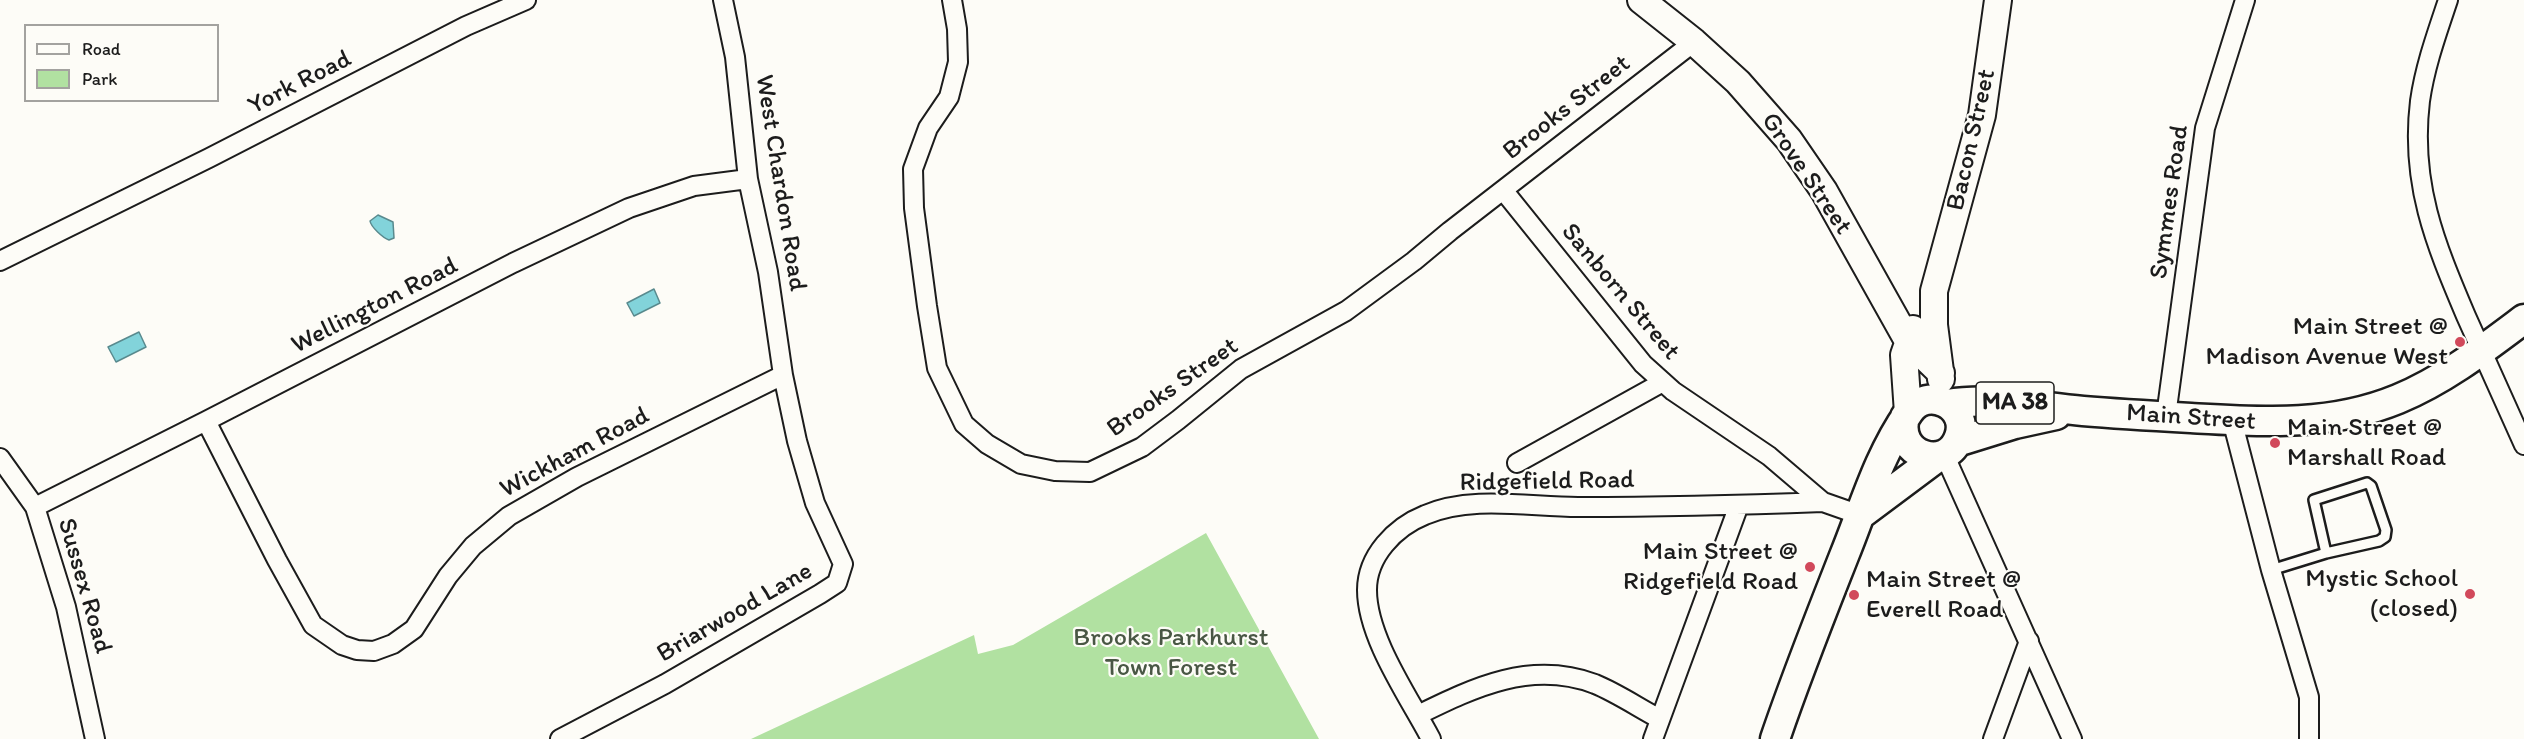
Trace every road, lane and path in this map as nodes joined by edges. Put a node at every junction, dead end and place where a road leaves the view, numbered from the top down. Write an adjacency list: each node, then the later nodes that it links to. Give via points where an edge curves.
1 (526, 0): 11 (street, York Road, via 466,26)
2 (723, 0): 9 (street, West Chardon Road, via 735,57)
3 (952, 0): 10 (street, Brooks Street, via 958,62 949,97 928,128 913,169 927,306 937,368 964,424 987,444 1022,464 1055,471 1090,471 1142,447 1241,369 1358,303)
4 (1641, 0): 8 (main road, Grove Street)
5 (1998, 0): 12 (main road, Bacon Street, via 1982,115)
6 (2245, 0): 22 (street, Symmes Road, via 2205,128)
7 (2448, 0): 15 (street, via 2423,84 2418,169 2435,242)
8 (1694, 42): 10 (street, Brooks Street); 14 (main road, Grove Street, via 1759,104 1799,153)
9 (748, 179): 17 (street, West Chardon Road, via 768,272); 24 (street, Wellington Road, via 694,186 629,208 513,263)
10 (1503, 190): 18 (street, Sanborn Street, via 1633,353)
11 (0, 261)
12 (1936, 277): 14 (main road, Bacon Street); 16 (main road, Bacon Street, via 1934,325)
13 (2524, 319): 15 (main road, Main Street / MA 38)
14 (1908, 341): 16 (main road, Grove Street); 21 (main road, Bacon Street, via 1904,362)
15 (2481, 351): 23 (main road, Main Street / MA 38, via 2410,394 2373,408 2307,422); 25 (street)
16 (1941, 374): 19 (main road, Bacon Street)
17 (783, 375): 24 (street, Wickham Road, via 560,486 509,516 448,576 414,629 393,644 374,651 342,645 313,625); 39 (street, Briarwood Lane, via 808,482 843,564 837,583 743,640)
18 (1663, 382): 28 (street); 29 (street, Sanborn Street, via 1768,456)
19 (1946, 403): 20 (main road, Main Street / MA 38, via 1992,400); 21 (main road, MA 38, via 1928,399 1914,405); 26 (main road, via 1960,421 1960,435)
20 (2083, 411): 22 (main road, Main Street / MA 38); 26 (main road, Main Street / MA 38, via 2022,422)
21 (1906, 415): 26 (main road, via 1904,430 1909,444 1922,454); 32 (main road, via 1880,460)
22 (2166, 416): 23 (main road, Main Street / MA 38)
23 (2232, 420): 34 (street)
24 (206, 421): 31 (street, Wellington Road)
25 (2524, 445)
26 (1947, 450): 32 (main road, Main Street / MA 38); 35 (street)
27 (0, 458): 31 (street, Sussex Road)
28 (1518, 463)
29 (1823, 502): 30 (street, Ridgefield Road); 32 (street, Ridgefield Road)
30 (1738, 505): 36 (street, Ridgefield Road, via 1472,505 1425,515 1408,524 1378,554 1367,590 1383,649); 37 (street)
31 (34, 507): 38 (street, Sussex Road, via 66,607)
32 (1860, 515): 42 (main road)
33 (2326, 553): 33 (lane, via 2385,537 2370,484 2314,500); 34 (lane)
34 (2271, 570): 45 (street, via 2309,697)
35 (2029, 641): 43 (street); 44 (street)
36 (1418, 715): 37 (street, via 1478,686 1534,674 1596,684); 40 (street, Ridgefield Road)
37 (1660, 719): 41 (street)
38 (95, 739)
39 (560, 739)
40 (1431, 739)
41 (1653, 739)
42 (1774, 739)
43 (1993, 739)
44 (2072, 739)
45 (2309, 739)

